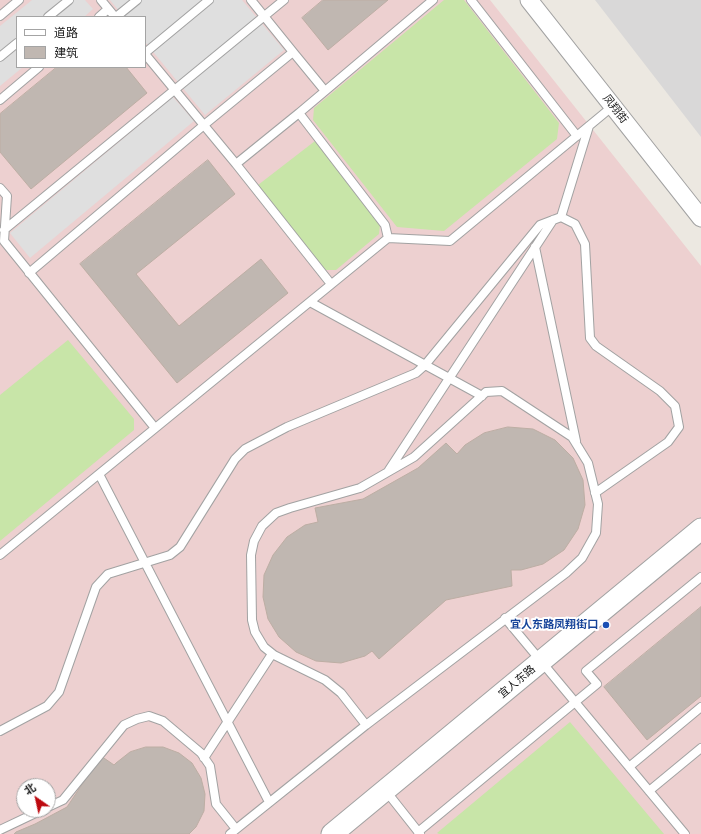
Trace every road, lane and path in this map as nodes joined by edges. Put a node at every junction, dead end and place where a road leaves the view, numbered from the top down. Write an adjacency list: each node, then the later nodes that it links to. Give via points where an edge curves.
1 (19, 0): 12 (lane)
2 (69, 0): 13 (lane)
3 (101, 0): 11 (lane)
4 (137, 0): 16 (lane)
5 (209, 0): 19 (lane)
6 (251, 0): 17 (lane)
7 (284, 0): 17 (lane)
8 (433, 0): 25 (lane)
9 (471, 0): 31 (lane)
10 (529, 0): 27 (street, 凤翔街)
11 (108, 9): 14 (lane); 15 (lane)
12 (0, 16)
13 (49, 16)
14 (100, 16)
15 (114, 16)
16 (116, 16)
17 (264, 16): 20 (lane); 24 (lane)
18 (16, 44): 22 (lane)
19 (146, 52)
20 (293, 52): 25 (lane); 29 (lane)
21 (146, 54): 24 (lane)
22 (0, 57)
23 (38, 68): 26 (lane)
24 (175, 89): 29 (lane); 37 (lane)
25 (325, 91): 28 (lane)
26 (0, 100)
27 (613, 106): 30 (lane); 35 (street, 凤翔街)
28 (299, 113): 32 (lane); 38 (lane, via 385,225)
29 (204, 125): 32 (lane); 40 (lane)
30 (590, 126): 31 (lane); 34 (lane)
31 (577, 136): 38 (lane, via 450,241)
32 (236, 164): 41 (lane)
33 (0, 188): 37 (lane, via 6,196)
34 (561, 217): 36 (lane); 50 (lane, via 575,224 585,244 590,338 596,346 660,391 675,406 678,427 668,442)
35 (701, 218)
36 (553, 220): 39 (lane); 43 (lane, via 540,225)
37 (4, 230): 40 (lane, via 4,241)
38 (388, 238): 41 (lane)
39 (535, 247): 44 (lane); 47 (lane)
40 (29, 273): 46 (lane)
41 (331, 284): 42 (lane)
42 (310, 302): 43 (lane); 46 (lane)
43 (426, 365): 44 (lane); 53 (lane, via 416,373 287,427 245,450 235,459 180,547 170,555)
44 (449, 378): 45 (lane); 48 (lane)
45 (482, 396): 47 (lane, via 486,392 502,391 572,437); 48 (lane, via 414,457)
46 (155, 428): 49 (lane)
47 (577, 446): 50 (lane, via 588,463)
48 (388, 472): 56 (lane, via 360,488 276,513 262,526 254,541 251,555 252,620 255,632 264,647)
49 (99, 474): 52 (lane); 53 (lane)
50 (595, 493): 55 (lane, via 598,504 596,533 582,558)
51 (701, 529): 57 (street, 宜人东路)
52 (0, 555)
53 (145, 563): 60 (lane); 62 (lane, via 108,574 96,587 59,692 48,706)
54 (701, 577): 58 (lane, via 586,671 597,684)
55 (506, 618): 57 (lane); 61 (lane)
56 (272, 654): 60 (lane); 61 (lane, via 325,680 341,693)
57 (541, 661): 58 (lane); 66 (street, 宜人东路)
58 (575, 702): 65 (lane); 73 (lane)
59 (701, 707): 65 (lane)
60 (227, 722): 64 (lane); 68 (lane)
61 (366, 725): 68 (lane)
62 (0, 731)
63 (701, 748): 67 (lane)
64 (204, 758): 69 (lane, via 164,721 149,716 137,719 124,725 63,800); 72 (lane, via 210,766 216,804)
65 (629, 767): 67 (lane)
66 (385, 790): 73 (lane); 74 (street, 宜人东路)
67 (649, 791): 75 (lane)
68 (269, 802): 72 (lane)
69 (56, 803)
70 (25, 818): 71 (lane)
71 (0, 830)
72 (233, 831)
73 (419, 833)
74 (332, 834)
75 (685, 834)

